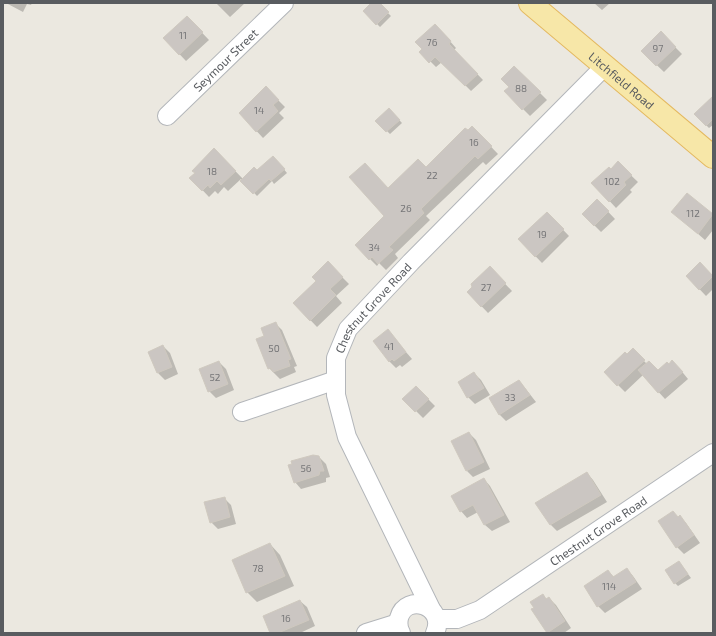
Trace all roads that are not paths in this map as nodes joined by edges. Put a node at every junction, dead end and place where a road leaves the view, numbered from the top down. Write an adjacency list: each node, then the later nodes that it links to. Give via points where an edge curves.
1 (284, 3): 4 (street, Seymour Street)
2 (530, 3): 3 (main road, Litchfield Road)
3 (605, 66): 5 (main road, Litchfield Road); 6 (street, Chestnut Grove Road, via 348,329 336,358)
4 (167, 116)
5 (713, 157)
6 (336, 380): 7 (street); 9 (street, Chestnut Grove Road, via 336,395 347,437)
7 (242, 412)
8 (713, 453): 9 (street, Chestnut Grove Road, via 480,610 457,619)
9 (435, 620): 10 (street, Chestnut Grove Road, via 425,605 410,605 400,616)
10 (400, 628): 11 (street)
11 (366, 633)

